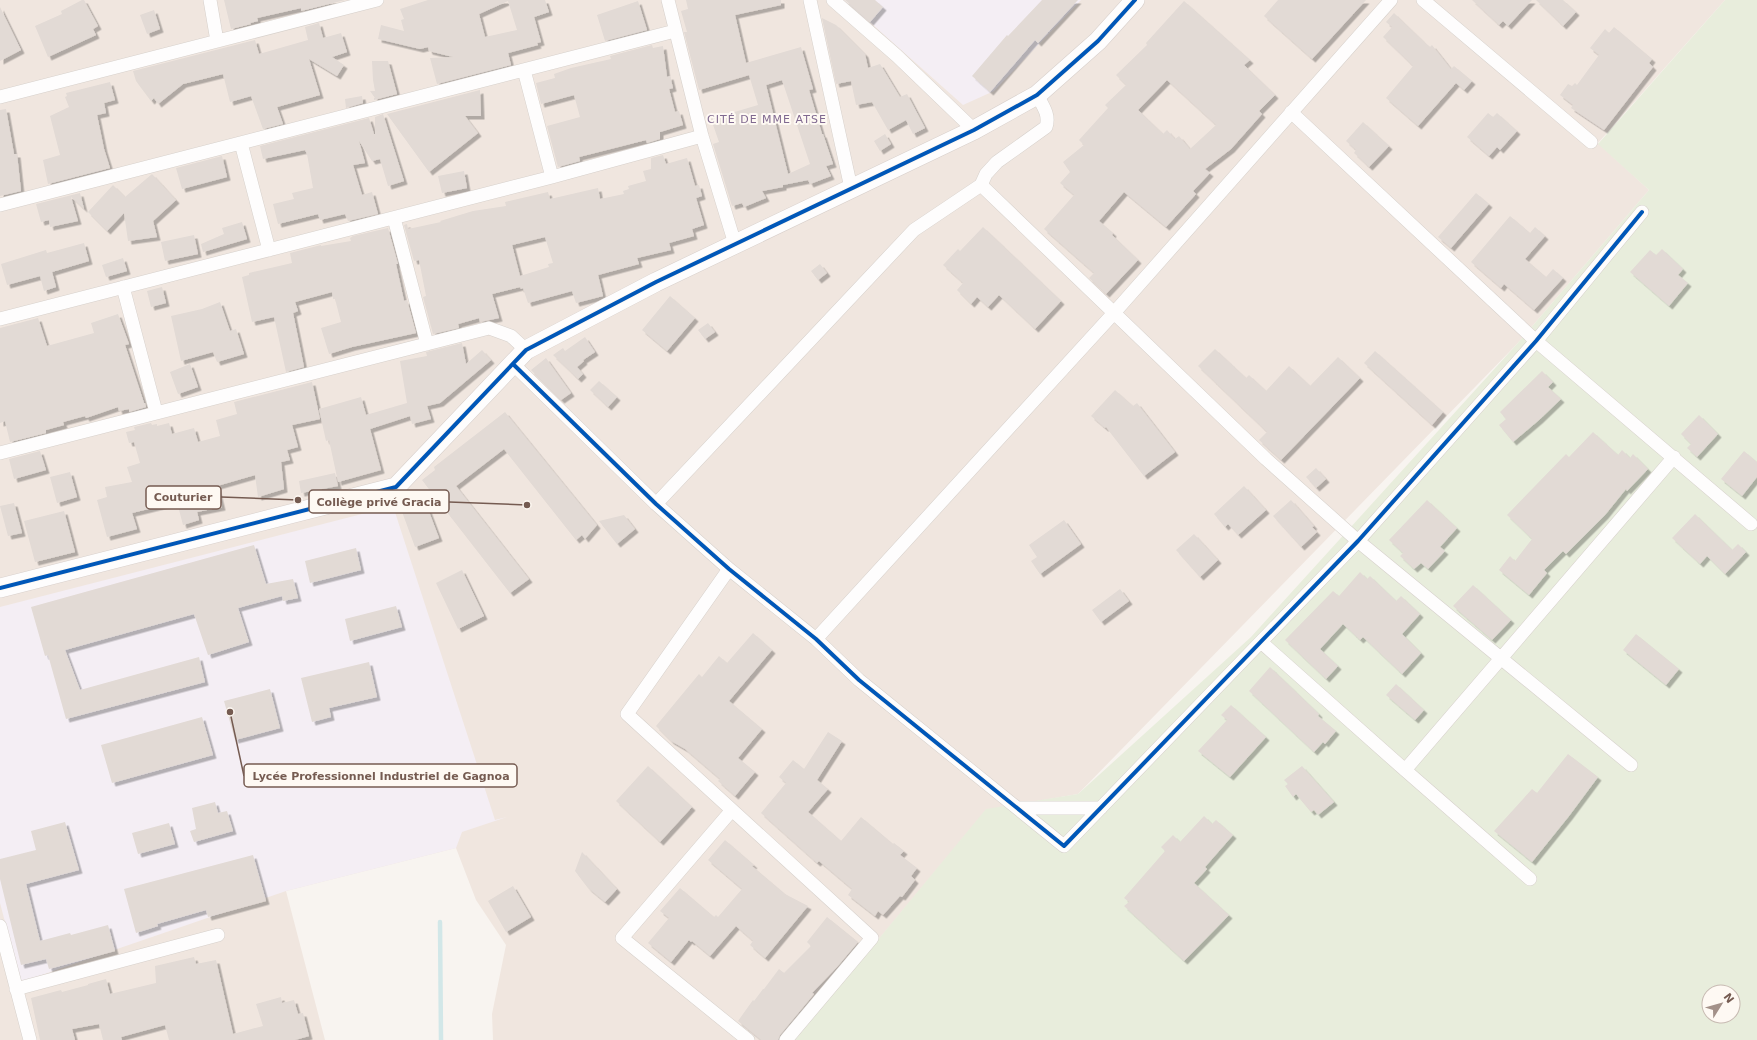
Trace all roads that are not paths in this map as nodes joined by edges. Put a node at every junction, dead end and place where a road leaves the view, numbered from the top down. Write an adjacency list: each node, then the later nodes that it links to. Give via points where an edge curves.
1 (210, 0): 10 (street)
2 (377, 0): 10 (street)
3 (668, 0): 9 (street)
4 (810, 0): 21 (street)
5 (833, 0): 15 (street, via 892,51)
6 (1135, 0): 12 (street, via 1098,41)
7 (1391, 0): 14 (street)
8 (1423, 0): 17 (street)
9 (675, 31): 11 (street); 16 (street)
10 (217, 41): 13 (street)
11 (524, 70): 18 (street); 19 (street)
12 (1037, 95): 15 (street); 20 (street, via 1047,114 1046,127 997,162 986,174)
13 (0, 97)
14 (1292, 112): 28 (street); 30 (street)
15 (974, 130): 21 (street)
16 (702, 136): 19 (street); 25 (street)
17 (1591, 142)
18 (241, 143): 22 (street); 26 (street)
19 (552, 177): 24 (street)
20 (981, 186): 28 (street); 37 (street, via 914,230)
21 (851, 188): 25 (street)
22 (0, 205)
23 (1642, 212): 30 (street)
24 (394, 218): 26 (street); 31 (street)
25 (735, 244): 32 (street)
26 (269, 250): 27 (street)
27 (123, 287): 29 (street); 34 (street)
28 (1113, 314): 39 (street, via 1266,460); 42 (street)
29 (0, 319)
30 (1536, 341): 36 (street); 39 (street)
31 (426, 344): 32 (street, via 489,328 511,336); 34 (street)
32 (526, 350): 33 (street)
33 (512, 364): 37 (street); 41 (street, via 396,486)
34 (156, 412): 35 (street)
35 (0, 453)
36 (1674, 457): 38 (street); 44 (street)
37 (656, 504): 40 (street)
38 (1751, 524)
39 (1358, 540): 43 (street); 44 (street)
40 (729, 569): 42 (street); 49 (street, via 627,714)
41 (0, 588)
42 (816, 639): 47 (street, via 859,680)
43 (1261, 642): 46 (street); 48 (street)
44 (1501, 659): 45 (street); 46 (street)
45 (1631, 765)
46 (1405, 770): 50 (street)
47 (1017, 808): 48 (street); 48 (street, via 1064,846)
48 (1101, 808)
49 (732, 810): 55 (street, via 622,938); 56 (street, via 872,938)
50 (1530, 879)
51 (0, 926): 53 (street)
52 (218, 935): 53 (street)
53 (16, 989): 54 (street)
54 (30, 1040)
55 (748, 1040)
56 (786, 1040)

